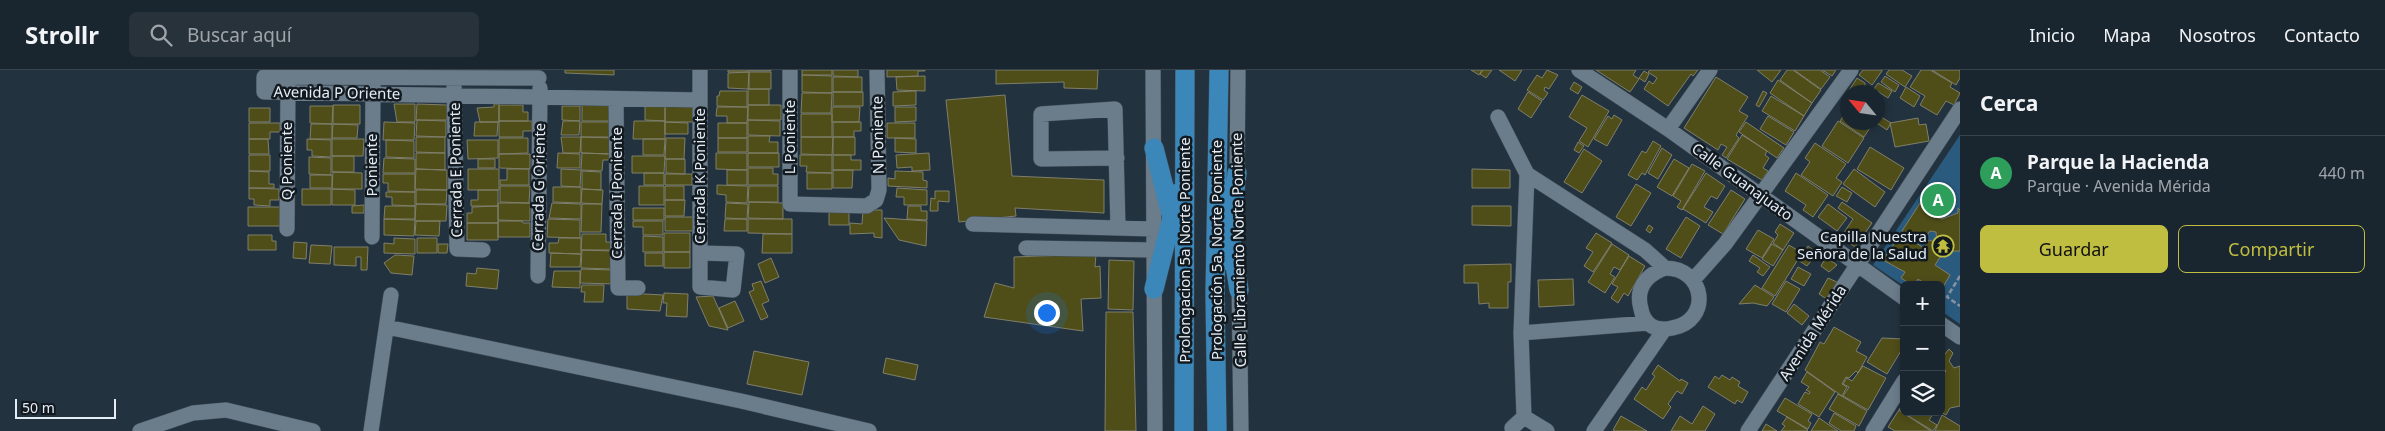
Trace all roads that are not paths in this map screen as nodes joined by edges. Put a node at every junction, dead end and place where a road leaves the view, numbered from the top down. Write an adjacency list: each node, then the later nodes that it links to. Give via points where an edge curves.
1 (700, 70): 20 (street, Cerrada K Poniente)
2 (790, 70): 31 (street, L Poniente, via 790,204 867,206)
3 (877, 70): 31 (street, N Poniente, via 879,190)
4 (1153, 70): 24 (street)
5 (1185, 70): 26 (main road, Prolongacion 5a Norte Poniente)
6 (1219, 70): 29 (main road, Prologación 5a. Norte Poniente)
7 (1238, 70): 27 (street, Calle Libramiento Norte Poniente)
8 (1578, 70): 23 (street, Calle Guanajuato)
9 (1710, 70): 23 (street)
10 (1851, 70): 30 (street)
11 (288, 73): 12 (street, Avenida P Oriente); 15 (street, Q Poniente); 15 (street, Avenida P Oriente, via 264,77 264,92)
12 (373, 73): 13 (street, Avenida P Oriente); 16 (street, Poniente)
13 (454, 74): 14 (street, Avenida P Oriente); 17 (street)
14 (539, 74): 18 (street, Cerrada G Oriente)
15 (288, 92): 16 (street, Avenida P Oriente); 35 (street, Q Poniente)
16 (372, 93): 17 (street, Avenida P Oriente); 38 (street, Poniente)
17 (454, 94): 18 (street, Avenida P Oriente); 40 (street, Cerrada E Poniente, via 457,249)
18 (540, 97): 19 (street, Avenida P Oriente); 46 (street, Cerrada G Oriente)
19 (616, 99): 20 (street, Avenida P Oriente); 48 (street, Cerrada I Poniente, via 618,288)
20 (700, 100): 42 (street, Cerrada K Poniente)
21 (1960, 109): 43 (street, Avenida Mérida)
22 (1498, 118): 28 (street)
23 (1668, 129): 30 (street, Calle Guanajuato)
24 (1154, 148): 32 (main road); 36 (street)
25 (1117, 158): 25 (street, via 1115,109 1041,114 1041,159); 34 (street)
26 (1185, 162): 32 (main road); 44 (main road, Prolongacion 5a Norte Poniente)
27 (1237, 173): 37 (main road); 50 (street, Calle Libramiento Norte Poniente)
28 (1527, 174): 45 (street, via 1645,250); 58 (street)
29 (1216, 175): 37 (main road); 51 (main road, Prologación 5a. Norte Poniente)
30 (1762, 196): 43 (street, Calle Guanajuato); 47 (street)
31 (876, 200)
32 (1172, 217): 44 (main road); 49 (main road)
33 (973, 224): 34 (street)
34 (1118, 228): 36 (street)
35 (287, 229)
36 (1154, 229): 41 (street)
37 (1230, 232): 50 (main road); 51 (main road)
38 (372, 237)
39 (1026, 248): 41 (street)
40 (483, 250)
41 (1154, 250): 49 (street)
42 (700, 252)
43 (1858, 265): 53 (street, Calle Guanajuato); 73 (street, Avenida Mérida)
44 (1185, 267): 68 (main road, Prolongacion 5a Norte Poniente)
45 (1664, 268): 47 (street, via 1680,269); 54 (street, via 1647,277 1639,292 1641,309)
46 (538, 276)
47 (1693, 280): 57 (street, via 1699,296 1695,312 1684,324)
48 (638, 288)
49 (1154, 289): 67 (street)
50 (1240, 290): 70 (street, Calle Libramiento Norte Poniente)
51 (1215, 294): 69 (main road, Prologación 5a. Norte Poniente)
52 (391, 295): 56 (street)
53 (1900, 295)
54 (1648, 323): 57 (street); 58 (street)
55 (1944, 326): 59 (street)
56 (387, 327): 65 (street); 66 (street)
57 (1664, 330): 72 (street)
58 (1521, 333): 61 (street)
59 (1960, 337)
60 (1900, 387): 74 (street)
61 (1524, 417): 62 (street); 71 (street)
62 (1512, 428)
63 (140, 431): 64 (street, via 193,413 226,410)
64 (313, 431)
65 (371, 431)
66 (869, 431)
67 (1155, 431)
68 (1184, 431)
69 (1217, 431)
70 (1241, 431)
71 (1547, 431)
72 (1594, 431)
73 (1748, 431)
74 (1873, 431)

